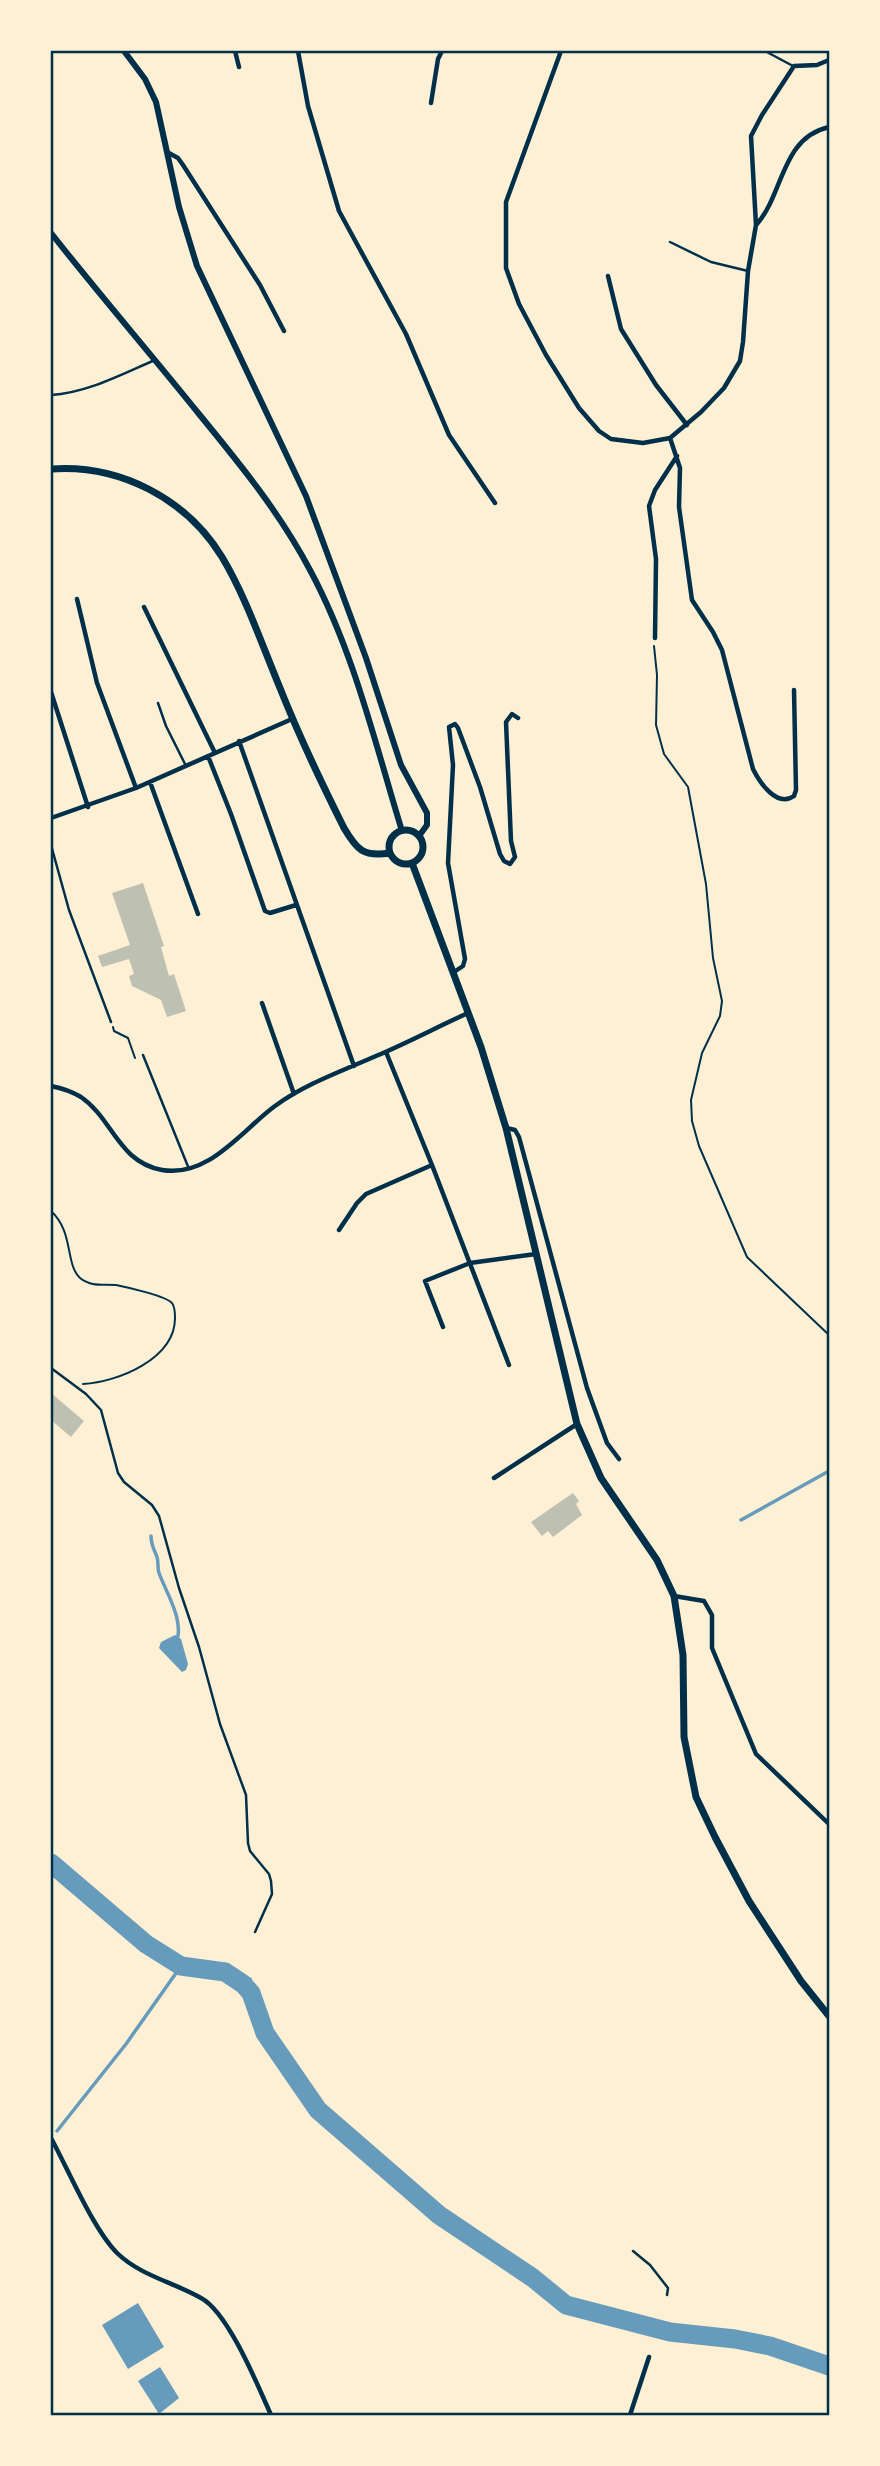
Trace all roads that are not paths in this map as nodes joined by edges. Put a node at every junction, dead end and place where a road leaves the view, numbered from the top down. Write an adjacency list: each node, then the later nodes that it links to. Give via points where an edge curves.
1 (124, 51): 12 (street, via 150,90)
2 (235, 51): 9 (street)
3 (299, 51): 25 (street, via 308,106 339,211 405,334 449,435)
4 (442, 51): 10 (street)
5 (561, 51): 22 (street, via 506,202 509,278 546,355 571,397 599,431 618,441)
6 (765, 51): 8 (lane)
7 (828, 63): 8 (street)
8 (793, 66): 13 (street, via 751,136)
9 (239, 67)
10 (431, 103)
11 (829, 127): 13 (street, via 811,134 794,150)
12 (167, 152): 18 (street, via 183,165); 43 (street, via 197,266 306,496 401,765 427,813 427,825)
13 (756, 225): 16 (street)
14 (51, 233): 19 (street)
15 (670, 242): 16 (lane, via 711,262)
16 (748, 271): 21 (street, via 740,360 718,396)
17 (608, 276): 21 (street, via 621,329)
18 (284, 331)
19 (155, 360): 20 (lane, via 104,382); 42 (street, via 254,482 309,568 358,684)
20 (51, 395)
21 (687, 425): 22 (street)
22 (670, 438): 23 (street)
23 (677, 456): 28 (street, via 649,506 656,559); 29 (street, via 681,477 678,507 692,600 722,650 753,769 764,786 784,800 796,790)
24 (51, 469): 33 (main road, via 91,470 136,482 163,496 195,523 228,568)
25 (495, 503)
26 (77, 599): 39 (street, via 97,683)
27 (144, 607): 35 (street)
28 (655, 638)
29 (794, 690)
30 (51, 692): 40 (street)
31 (158, 703): 37 (lane)
32 (518, 718): 49 (street, via 512,714 506,722 515,857 510,864 500,854 458,728 455,723 449,727 453,765 449,874 465,959)
33 (293, 719): 34 (street); 45 (main road, via 354,845 369,853)
34 (239, 741): 35 (street); 47 (street)
35 (215, 753): 36 (street)
36 (208, 756): 37 (street); 47 (street, via 265,911)
37 (186, 766): 38 (street)
38 (150, 782): 39 (street); 48 (street)
39 (136, 788): 40 (street)
40 (88, 807): 41 (street)
41 (51, 818)
42 (402, 831): 43 (main road); 45 (main road, via 392,837)
43 (419, 836): 46 (main road, via 422,851)
44 (51, 845): 52 (lane, via 69,910)
45 (390, 853): 46 (main road, via 401,864)
46 (412, 863): 49 (main road)
47 (296, 905): 55 (street)
48 (198, 915)
49 (453, 973): 51 (main road)
50 (262, 1003): 57 (street)
51 (468, 1013): 53 (street); 58 (main road)
52 (111, 1022)
53 (386, 1052): 55 (street); 59 (street)
54 (143, 1055): 60 (lane)
55 (354, 1066): 57 (street)
56 (51, 1086): 60 (street, via 87,1102 117,1142 140,1163 164,1170)
57 (294, 1094): 60 (street, via 213,1158)
58 (506, 1128): 62 (main road); 68 (street, via 519,1137 587,1388 607,1443)
59 (432, 1165): 61 (street, via 366,1194); 63 (street)
60 (189, 1169)
61 (339, 1230)
62 (536, 1254): 63 (street); 67 (main road)
63 (470, 1263): 64 (street, via 425,1281); 65 (street)
64 (443, 1327)
65 (509, 1365)
66 (51, 1368): 72 (lane, via 101,1410 118,1473 152,1504 162,1523 220,1724 246,1796 248,1843 273,1886)
67 (577, 1424): 69 (street); 70 (main road, via 601,1478 657,1560)
68 (619, 1460)
69 (494, 1478)
70 (674, 1596): 71 (street, via 704,1601 708,1606 712,1648 756,1754); 73 (main road, via 683,1655 684,1737 696,1797 749,1901)
71 (829, 1824)
72 (255, 1932)
73 (829, 2016)
74 (51, 2138): 78 (street, via 116,2252 134,2267 202,2298 217,2310)
75 (633, 2251): 76 (lane, via 668,2288)
76 (667, 2295)
77 (649, 2357): 79 (street)
78 (271, 2415)
79 (630, 2415)

